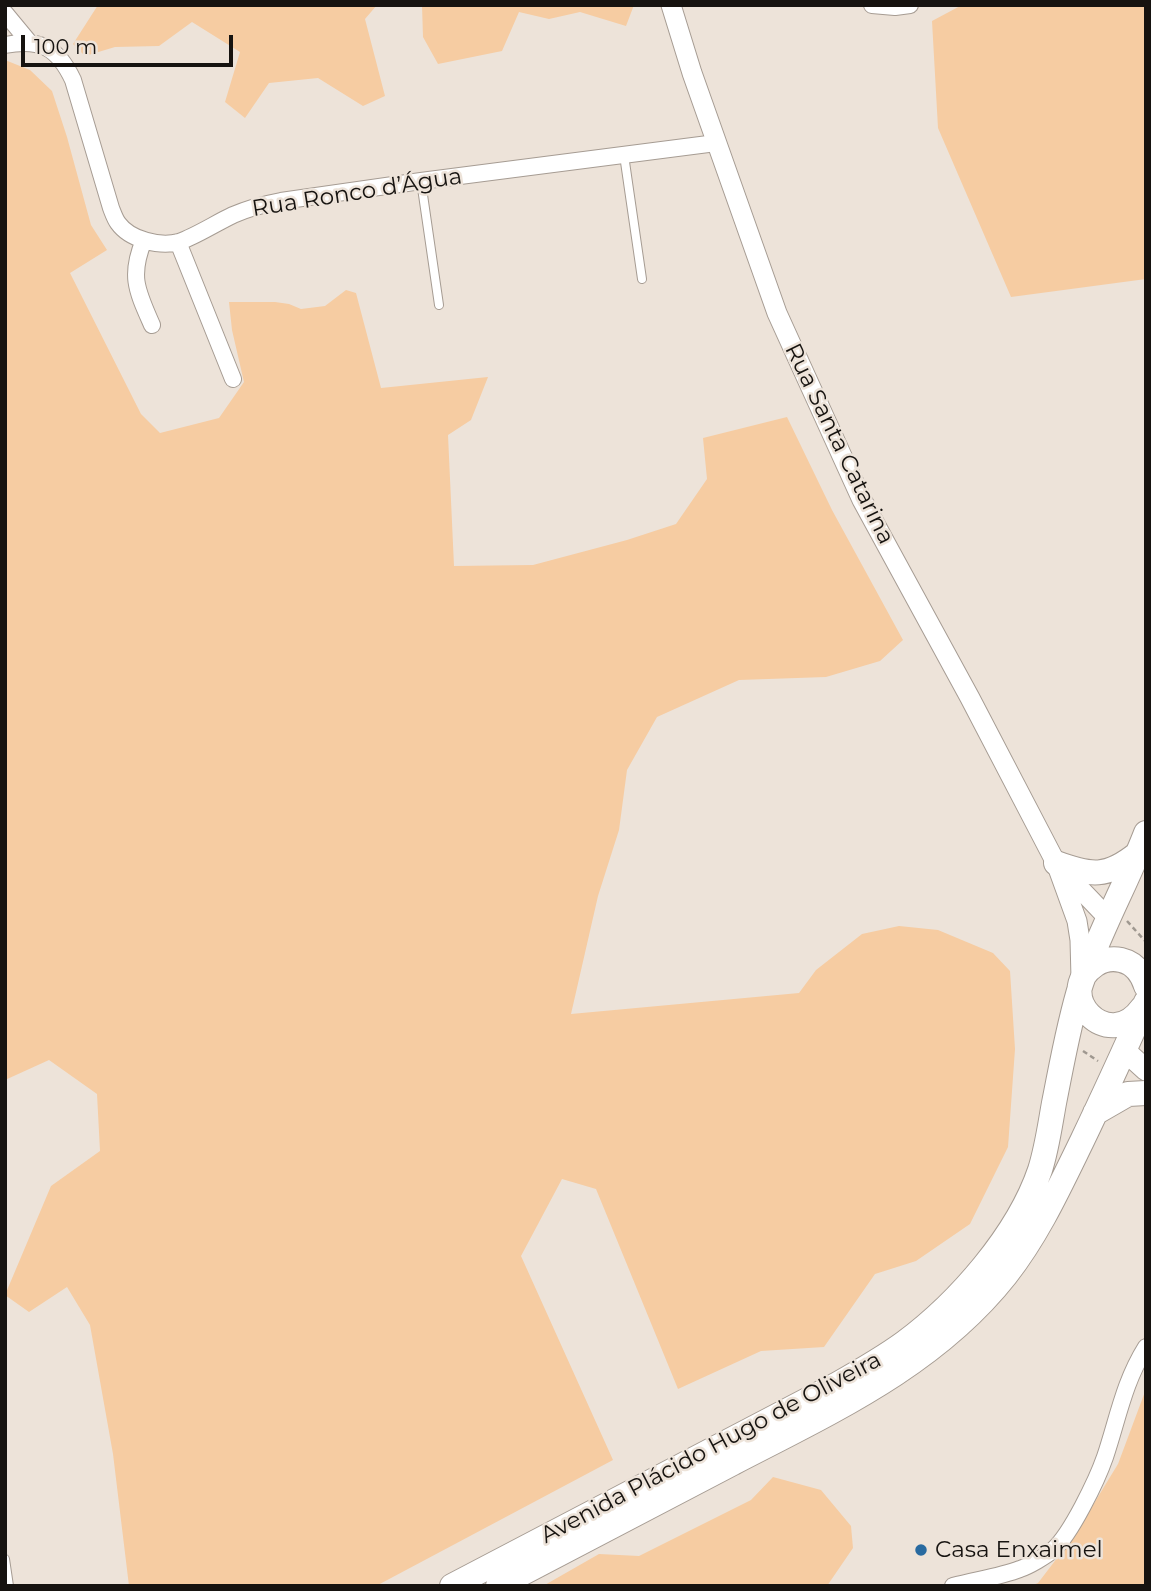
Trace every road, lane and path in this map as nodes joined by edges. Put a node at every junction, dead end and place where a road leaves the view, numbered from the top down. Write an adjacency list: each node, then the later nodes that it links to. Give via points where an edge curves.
1 (671, 5): 7 (street, Rua Santa Catarina)
2 (872, 5): 3 (street)
3 (910, 5)
4 (5, 13): 5 (street)
5 (29, 41): 6 (street); 10 (street, via 51,50 65,63 111,208 128,233)
6 (5, 44)
7 (716, 144): 8 (street, Rua Ronco d’Água); 17 (street, Rua Santa Catarina, via 777,313 862,500)
8 (624, 155): 9 (street, Rua Ronco d’Água); 12 (lane)
9 (421, 181): 11 (street, Rua Ronco d’Água, via 259,205); 13 (lane)
10 (144, 240): 11 (street, Rua Ronco d’Água); 14 (street, via 135,276)
11 (178, 242): 15 (street)
12 (642, 279)
13 (439, 305)
14 (152, 325)
15 (233, 379)
16 (1142, 843): 17 (main road, via 1122,866 1109,871 1087,873); 18 (main road, Avenida Plácido Hugo de Oliveira)
17 (1056, 863): 18 (street, Rua Santa Catarina); 20 (street, Rua Santa Catarina, via 1077,921)
18 (1108, 918): 19 (main road, Rua Santa Catarina); 20 (main road, Avenida Plácido Hugo de Oliveira)
19 (1142, 978): 20 (main road, via 1131,964 1111,959 1092,966)
20 (1081, 983): 22 (main road, via 1081,1001); 30 (main road, Avenida Plácido Hugo de Oliveira, via 1040,1170 1012,1227 939,1314 872,1365)
21 (1146, 1002): 22 (main road, via 1137,1016 1119,1025); 23 (main road, Avenida Plácido Hugo de Oliveira)
22 (1091, 1017): 23 (main road)
23 (1124, 1050): 24 (main road); 26 (main road, Avenida Plácido Hugo de Oliveira)
24 (1146, 1070)
25 (1146, 1093): 26 (main road, via 1128,1094)
26 (1095, 1113): 31 (main road, Avenida Plácido Hugo de Oliveira, via 1030,1241 1006,1275 951,1334 866,1393)
27 (1146, 1347): 32 (street, via 1124,1390 1104,1460 1071,1526 1053,1550 1021,1569)
28 (5, 1559): 29 (lane)
29 (9, 1586)
30 (452, 1586)
31 (498, 1586)
32 (953, 1586)

